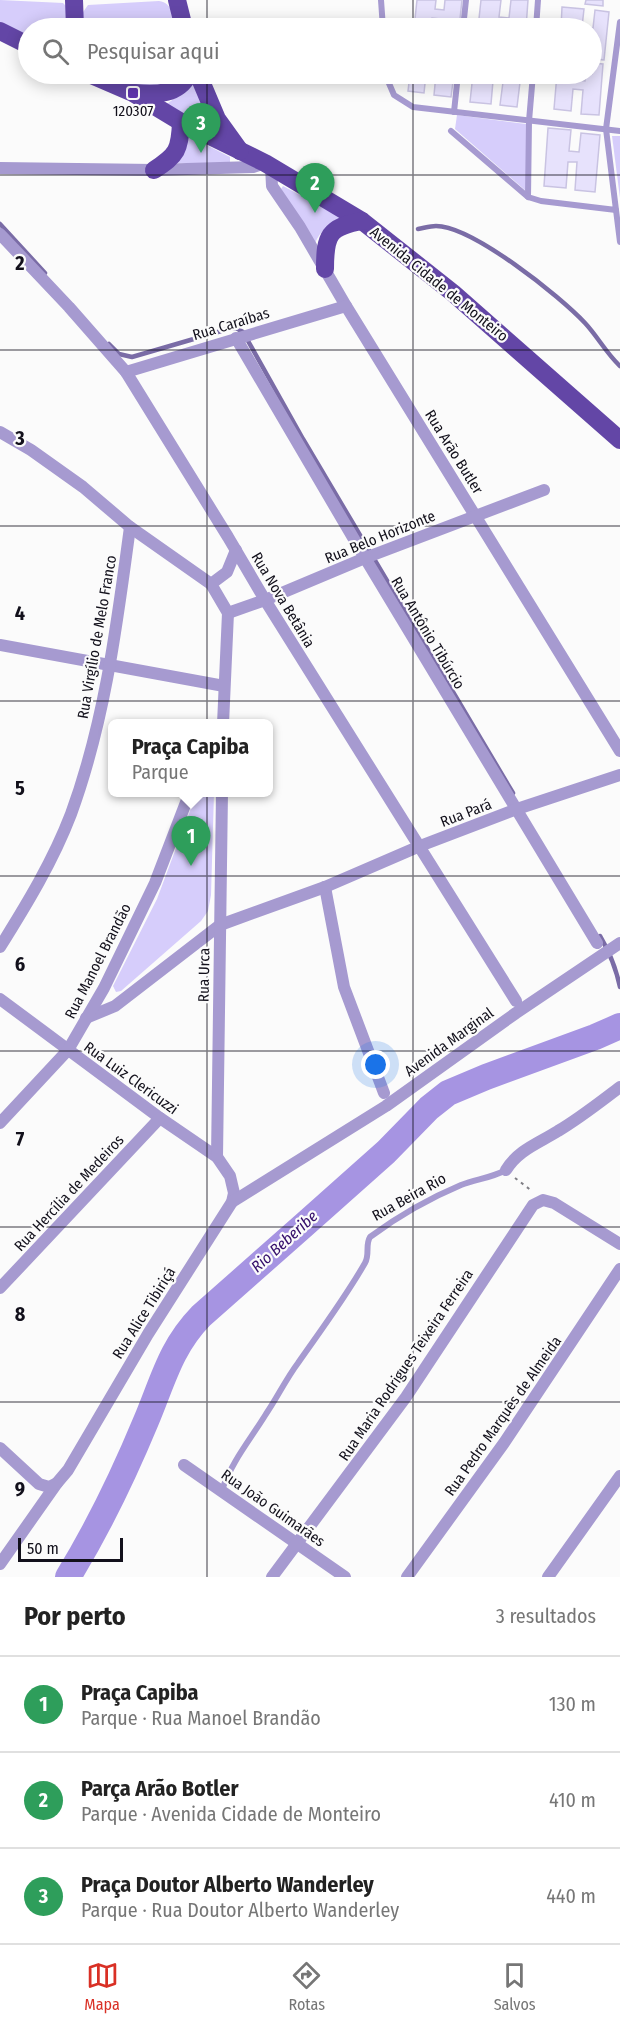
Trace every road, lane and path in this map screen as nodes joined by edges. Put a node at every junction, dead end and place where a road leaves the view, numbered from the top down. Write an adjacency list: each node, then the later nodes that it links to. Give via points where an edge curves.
1 (75, 0): 6 (main road)
2 (177, 0): 7 (main road)
3 (381, 0): 8 (lane)
4 (466, 0): 9 (lane)
5 (538, 0): 10 (lane)
6 (75, 18)
7 (182, 18)
8 (382, 18)
9 (464, 18)
10 (537, 18)
11 (620, 22): 24 (lane)
12 (0, 31): 13 (main road)
13 (18, 40)
14 (114, 84): 20 (main road, Avenida Cidade de Monteiro)
15 (182, 84): 20 (main road, via 153,95)
16 (202, 84): 27 (main road, via 217,119)
17 (389, 84): 21 (lane, via 394,95 413,107)
18 (457, 84): 21 (lane)
19 (533, 84): 22 (lane)
20 (133, 93): 23 (main road, Avenida Cidade de Monteiro)
21 (454, 112): 22 (lane)
22 (529, 121): 24 (lane); 31 (lane)
23 (181, 122): 27 (main road, Avenida Cidade de Monteiro); 30 (main road, via 176,153)
24 (606, 129): 26 (lane); 32 (lane)
25 (452, 131): 31 (lane)
26 (620, 131)
27 (241, 152): 28 (main road, Avenida Cidade de Monteiro)
28 (268, 165): 30 (street); 33 (main road, Avenida Cidade de Monteiro); 36 (street, Rua Arão Butler, via 272,186)
29 (0, 168): 30 (street)
30 (154, 170)
31 (528, 197): 32 (lane)
32 (616, 210): 35 (lane)
33 (362, 221): 36 (main road, via 339,226 330,234 325,243); 41 (main road, Avenida Cidade de Monteiro, via 453,293)
34 (0, 234): 39 (street, Rua Nova Betânia)
35 (620, 242)
36 (325, 269): 37 (street, Rua Arão Butler)
37 (346, 306): 38 (street, Rua Caraíbas); 43 (street, Rua Arão Butler)
38 (237, 338): 39 (street, Rua Caraíbas); 46 (street, Rua Antônio Tibúrcio)
39 (126, 372): 45 (street, Rua Nova Betânia)
40 (0, 432): 44 (street, via 83,487)
41 (620, 440)
42 (544, 490): 43 (street, Rua Belo Horizonte)
43 (476, 516): 46 (street, Rua Belo Horizonte); 54 (street, Rua Arão Butler)
44 (130, 527): 47 (street); 51 (street, Rua Virgílio de Melo Franco)
45 (236, 550): 47 (street, via 227,572); 48 (street, Rua Nova Betânia)
46 (366, 558): 48 (street, Rua Belo Horizonte); 58 (street, Rua Antônio Tibúrcio)
47 (211, 584): 49 (street)
48 (265, 600): 49 (street, Rua Belo Horizonte); 59 (street, Rua Nova Betânia)
49 (228, 613): 52 (street)
50 (0, 645): 51 (street)
51 (110, 665): 52 (street); 64 (street, Rua Virgílio de Melo Franco, via 101,714 70,814 40,882)
52 (224, 686): 53 (street)
53 (222, 719)
54 (620, 751)
55 (620, 775): 58 (street, Rua Pará)
56 (187, 797): 67 (street, Rua Manoel Brandão, via 155,883)
57 (222, 797): 61 (street, Rua Urca)
58 (518, 809): 59 (street, Rua Pará); 62 (street, Rua Antônio Tibúrcio)
59 (420, 846): 60 (street, Rua Pará); 66 (street, Rua Nova Betânia)
60 (325, 887): 61 (street, Rua Pará); 70 (street, via 344,987)
61 (220, 925): 67 (street, Rua Pará, via 115,1006); 73 (street, Rua Urca)
62 (597, 943)
63 (620, 943): 76 (street, Avenida Marginal, via 386,1106)
64 (0, 947)
65 (0, 999): 68 (street, Rua Luiz Clericuzzi)
66 (516, 1001)
67 (86, 1018): 68 (street, Rua Manoel Brandão)
68 (68, 1050): 71 (street, Rua Luiz Clericuzzi); 72 (street, Rua Manoel Brandão)
69 (620, 1086): 74 (street, Rua Beira Rio, via 529,1147)
70 (384, 1093)
71 (160, 1118): 73 (street, Rua Luiz Clericuzzi); 79 (street, Rua Hercília de Medeiros)
72 (0, 1123)
73 (217, 1157): 76 (street, via 230,1176)
74 (506, 1170): 75 (path); 84 (lane, Rua Beira Rio, via 458,1186 370,1237 367,1261 242,1448)
75 (543, 1200): 77 (street); 85 (street, Rua Maria Rodrigues Teixeira Ferreira, via 533,1205 406,1397)
76 (232, 1202): 83 (street, Rua Alice Tibiriçá)
77 (620, 1244)
78 (620, 1269): 89 (street, Rua Pedro Marquês de Almeida, via 504,1443)
79 (0, 1288)
80 (1, 1451): 83 (street, via 39,1484 52,1487)
81 (184, 1465): 84 (street, Rua João Guimarães)
82 (620, 1476): 90 (street)
83 (57, 1483): 86 (street)
84 (222, 1490): 85 (street, Rua João Guimarães)
85 (297, 1543): 87 (street, Rua Maria Rodrigues Teixeira Ferreira); 88 (street, Rua João Guimarães)
86 (0, 1564)
87 (272, 1577)
88 (345, 1577)
89 (407, 1577)
90 (548, 1577)

